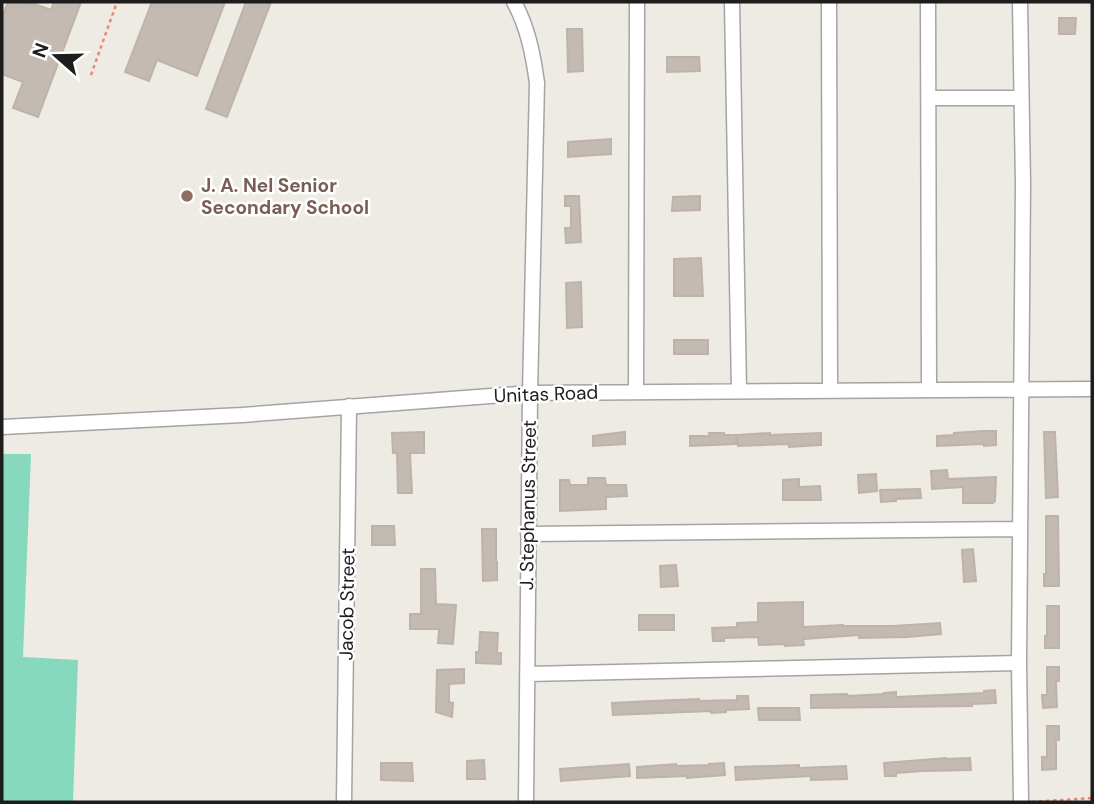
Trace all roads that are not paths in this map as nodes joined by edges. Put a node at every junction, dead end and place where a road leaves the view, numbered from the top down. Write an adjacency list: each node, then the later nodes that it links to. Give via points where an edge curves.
1 (514, 2): 15 (street, J. Stephanus Street, via 533,51 537,83)
2 (636, 2): 12 (street)
3 (732, 2): 13 (street)
4 (829, 2): 14 (street)
5 (928, 2): 7 (street)
6 (1020, 2): 8 (street)
7 (929, 98): 8 (street); 9 (street)
8 (1021, 98): 11 (street)
9 (929, 389): 11 (street, Unitas Road); 14 (street, Unitas Road)
10 (1092, 389): 11 (street, Unitas Road)
11 (1022, 390): 18 (street)
12 (636, 391): 13 (street, Unitas Road); 15 (street, Unitas Road)
13 (739, 391): 14 (street, Unitas Road)
14 (830, 391)
15 (530, 393): 16 (street, Unitas Road); 19 (street, J. Stephanus Street)
16 (349, 406): 17 (street, Unitas Road); 22 (street, Jacob Street)
17 (2, 427)
18 (1020, 529): 19 (street); 20 (street)
19 (528, 534): 21 (street, J. Stephanus Street)
20 (1019, 663): 21 (street); 24 (street)
21 (527, 674): 23 (street, J. Stephanus Street)
22 (344, 802)
23 (526, 802)
24 (1021, 802)

